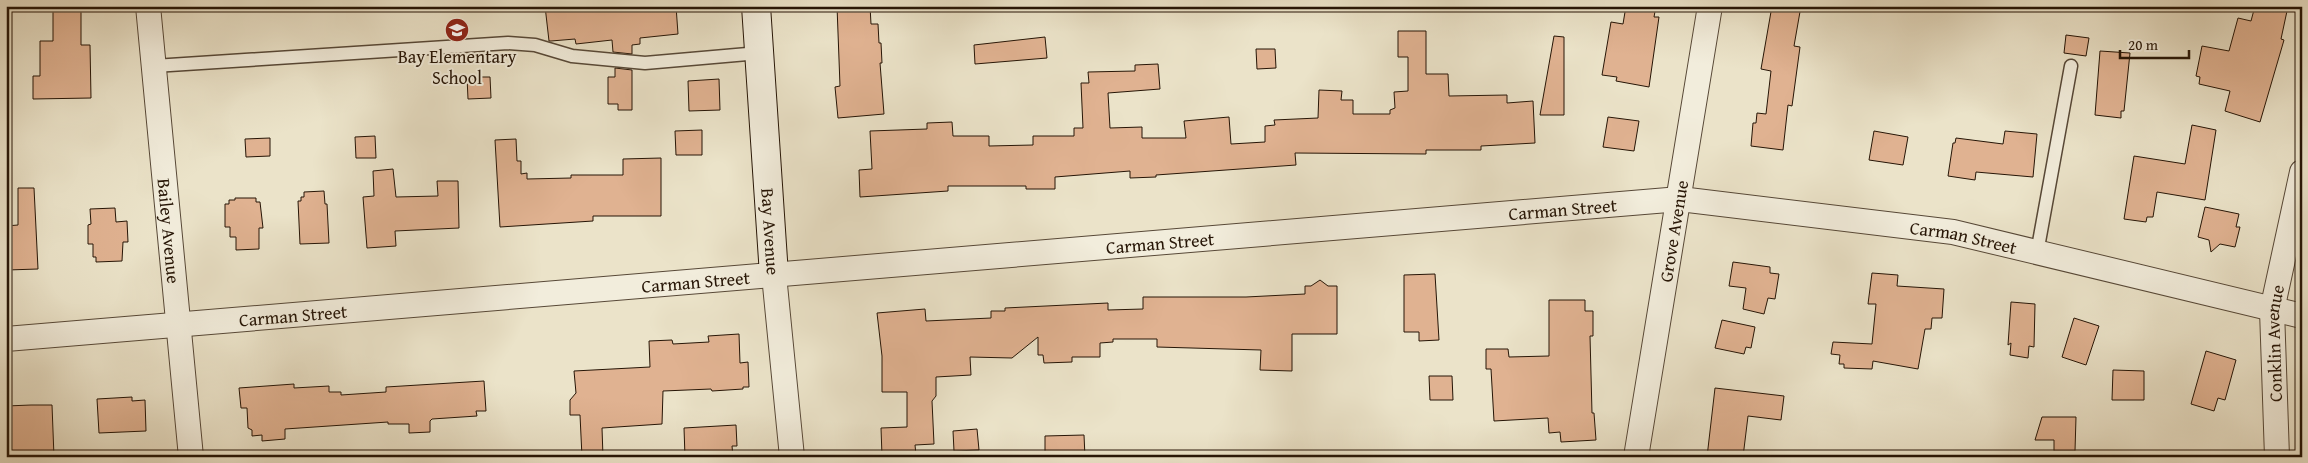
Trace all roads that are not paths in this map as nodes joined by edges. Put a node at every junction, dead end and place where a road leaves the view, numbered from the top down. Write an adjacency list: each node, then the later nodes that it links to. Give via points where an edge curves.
1 (148, 6): 5 (street, Bailey Avenue)
2 (756, 6): 4 (street, Bay Avenue)
3 (1710, 6): 8 (street, Grove Avenue)
4 (759, 53): 5 (lane, via 645,63 572,56 534,45 508,43); 10 (street, Bay Avenue)
5 (154, 66): 13 (street, Bailey Avenue)
6 (2071, 66): 9 (lane)
7 (2302, 172): 11 (street, Conklin Avenue)
8 (1680, 199): 9 (street, Carman Street, via 1953,232); 10 (street, Carman Street); 17 (street, Grove Avenue)
9 (2038, 253): 11 (street, Carman Street)
10 (774, 275): 13 (street, Carman Street); 16 (street, Bay Avenue)
11 (2272, 310): 12 (street, Carman Street); 18 (street, Conklin Avenue)
12 (2302, 316)
13 (178, 324): 14 (street, Carman Street); 15 (street, Bailey Avenue)
14 (6, 339)
15 (190, 457)
16 (792, 457)
17 (1636, 457)
18 (2277, 457)

